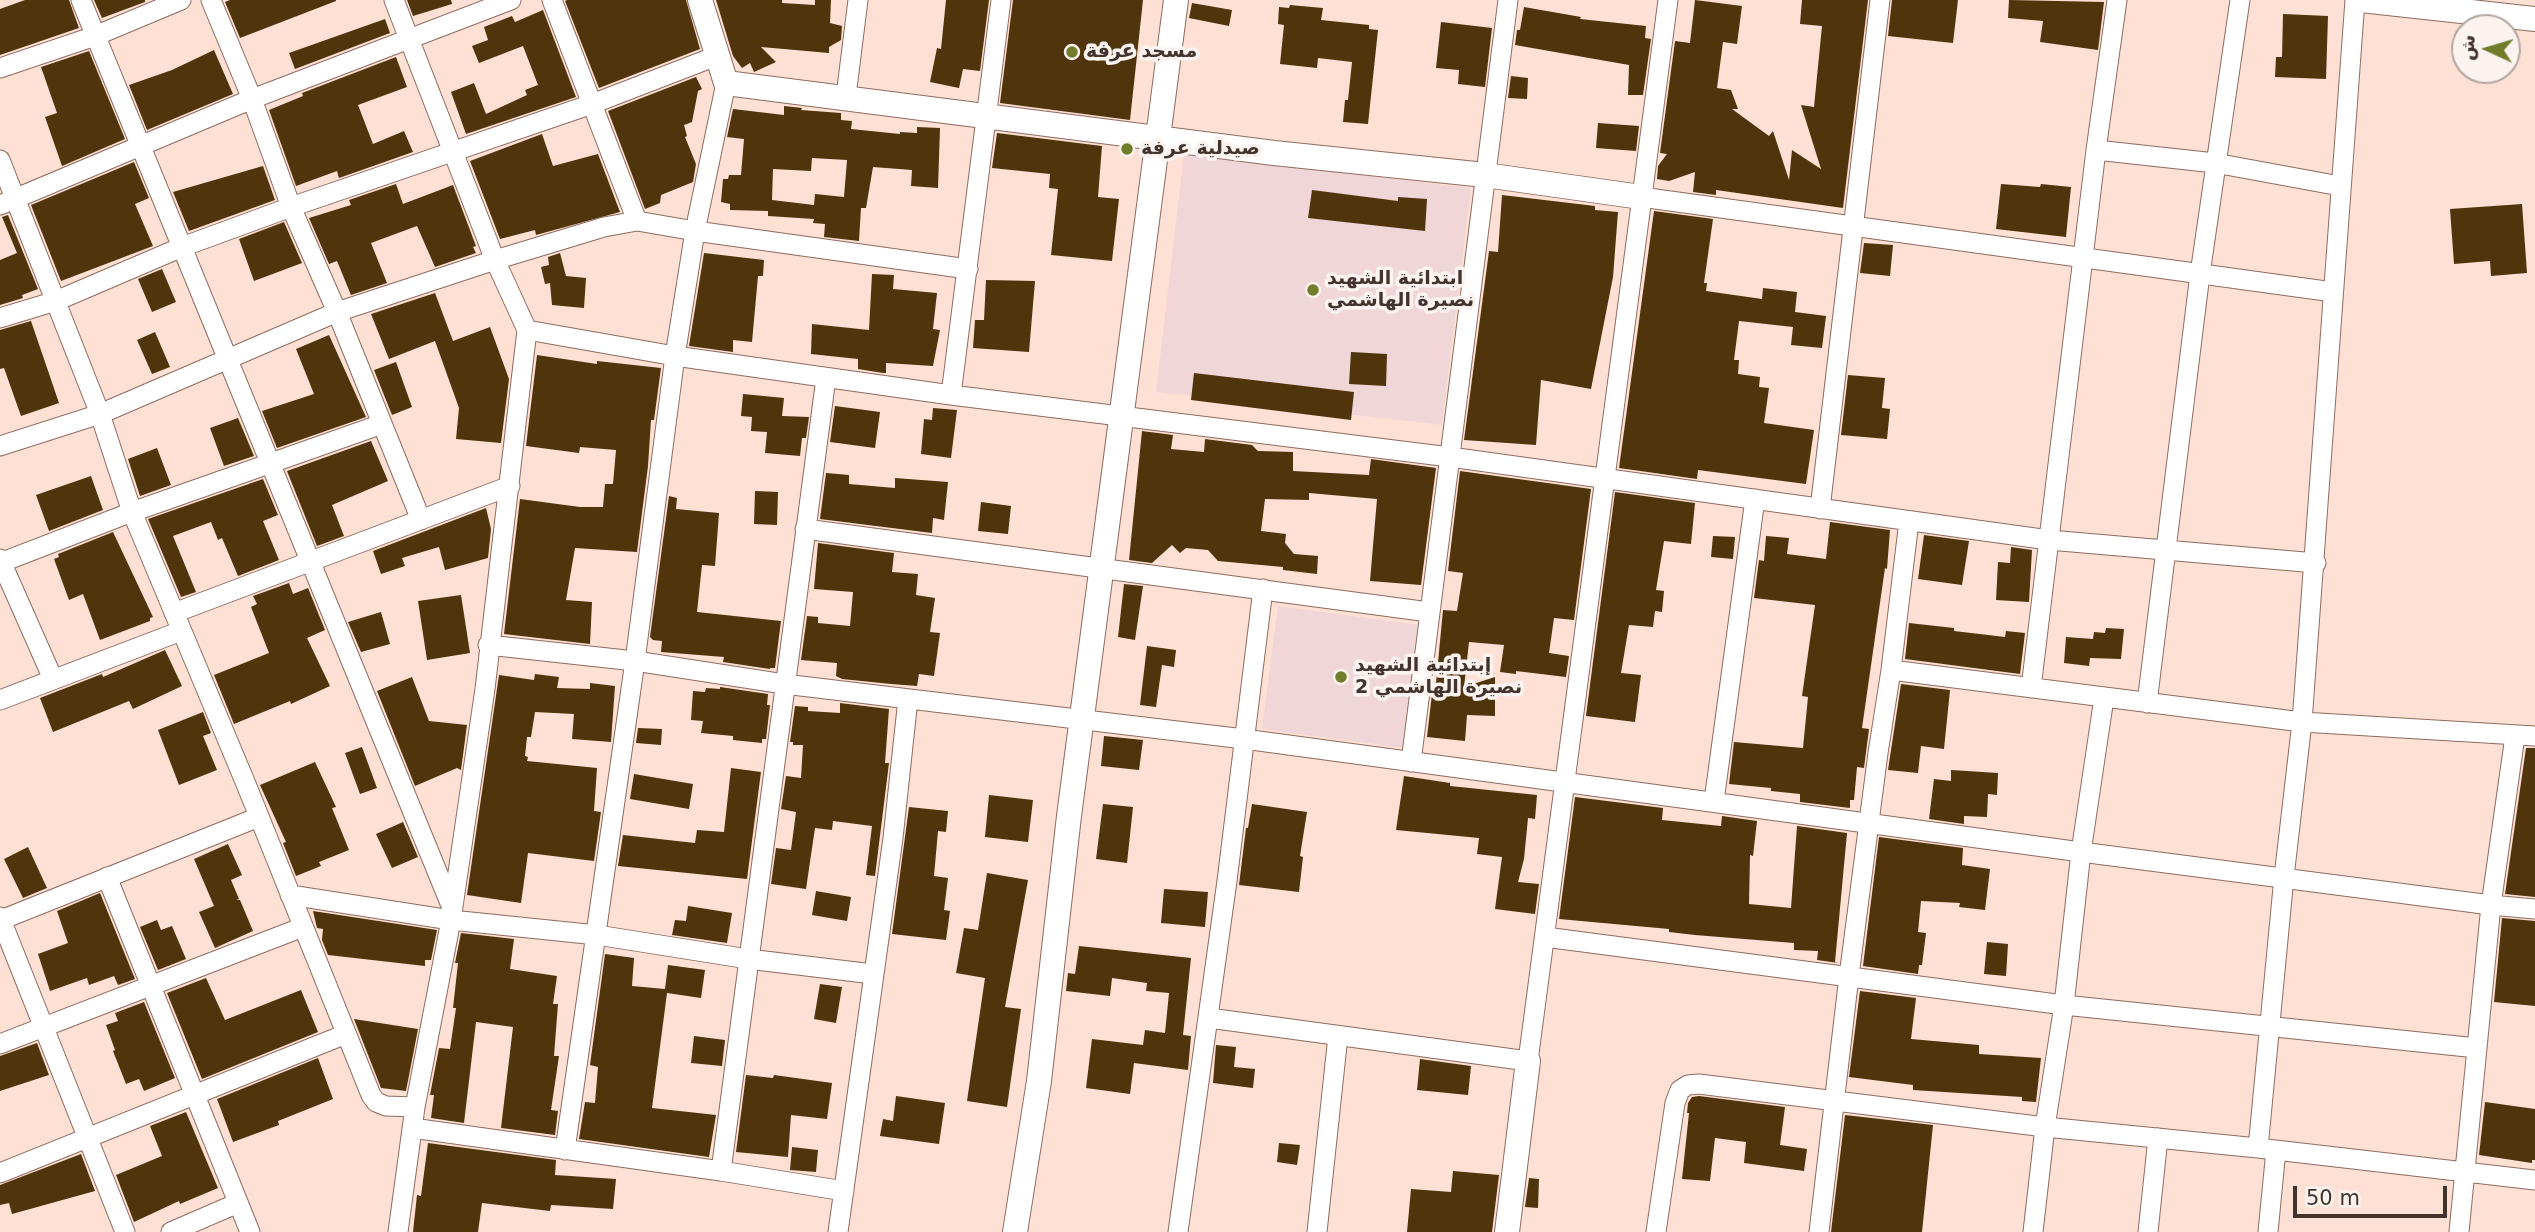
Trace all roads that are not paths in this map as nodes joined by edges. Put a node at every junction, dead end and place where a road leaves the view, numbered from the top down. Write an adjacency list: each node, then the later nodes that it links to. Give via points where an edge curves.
1 (81, 0): 19 (street)
2 (181, 0): 19 (street)
3 (211, 0): 25 (street)
4 (394, 0): 20 (street)
5 (511, 0): 20 (street)
6 (552, 0): 26 (street)
7 (700, 0): 21 (street)
8 (858, 0): 24 (street)
9 (1001, 0): 27 (street)
10 (1175, 0): 28 (street)
11 (1508, 0): 34 (street)
12 (1668, 0): 36 (street)
13 (1880, 0): 40 (street)
14 (2117, 0): 30 (street)
15 (2240, 0): 33 (street)
16 (2354, 0): 35 (street)
17 (2361, 0): 18 (street)
18 (2535, 19)
19 (95, 36): 22 (street); 29 (street)
20 (409, 39): 25 (street); 31 (street)
21 (719, 55): 23 (street); 26 (street)
22 (0, 68)
23 (726, 83): 24 (street); 41 (street)
24 (846, 96): 27 (street)
25 (252, 99): 29 (street); 38 (street)
26 (592, 104): 31 (street); 39 (street)
27 (987, 114): 28 (street); 45 (street)
28 (1156, 137): 34 (street); 57 (street)
29 (140, 145): 37 (street); 42 (street)
30 (2095, 150): 33 (street); 43 (street)
31 (452, 153): 38 (street); 44 (street)
32 (0, 160): 37 (street)
33 (2215, 163): 35 (street); 46 (street)
34 (1485, 176): 36 (street); 60 (street)
35 (2340, 186): 47 (street)
36 (1641, 197): 40 (street); 62 (street)
37 (8, 202): 48 (street)
38 (291, 207): 42 (street); 49 (street)
39 (637, 220): 41 (street); 44 (street)
40 (1852, 226): 43 (street); 65 (street)
41 (695, 231): 45 (street); 52 (street)
42 (182, 247): 48 (street); 53 (street)
43 (2082, 258): 46 (street); 70 (street)
44 (495, 260): 49 (street); 51 (street)
45 (968, 269): 55 (street)
46 (2200, 274): 47 (street); 71 (street)
47 (2333, 292): 74 (street)
48 (56, 301): 50 (street); 56 (street)
49 (337, 312): 53 (street); 58 (street)
50 (0, 318)
51 (527, 330): 52 (street); 63 (street)
52 (674, 356): 54 (street); 80 (street)
53 (227, 358): 56 (street); 61 (street)
54 (826, 378): 55 (street); 69 (street)
55 (951, 395): 57 (street)
56 (100, 414): 59 (street); 66 (street)
57 (1122, 416): 60 (street); 75 (street)
58 (382, 424): 61 (street); 67 (street)
59 (0, 446)
60 (1450, 457): 62 (street); 77 (street)
61 (270, 464): 66 (street); 73 (street)
62 (1606, 479): 64 (street); 95 (street)
63 (510, 486): 67 (street); 79 (street)
64 (1755, 499): 65 (street); 96 (street)
65 (1820, 509): 68 (street)
66 (132, 512): 72 (street); 78 (street)
67 (421, 520): 73 (street)
68 (1909, 521): 70 (street); 81 (street)
69 (805, 529): 75 (street); 83 (street)
70 (2049, 540): 71 (street); 84 (street)
71 (2168, 550): 74 (street); 88 (street)
72 (0, 561): 82 (street)
73 (311, 562): 78 (street); 105 (street)
74 (2315, 563): 90 (street)
75 (1101, 568): 76 (street); 89 (street)
76 (1263, 589): 77 (street); 93 (street)
77 (1429, 612): 94 (street)
78 (178, 622): 82 (street); 97 (street)
79 (488, 645): 80 (street); 105 (street)
80 (635, 661): 83 (street); 108 (street)
81 (1891, 670): 84 (street); 98 (street)
82 (53, 679): 87 (street)
83 (784, 684): 86 (street); 110 (street)
84 (2031, 688): 85 (street)
85 (2104, 698): 88 (street); 99 (street)
86 (908, 699): 89 (street); 111 (street)
87 (0, 700)
88 (2147, 703): 90 (street)
89 (1083, 720): 93 (street); 143 (street, via 1039,1080)
90 (2302, 722): 91 (street); 101 (street)
91 (2515, 736): 92 (street); 103 (street)
92 (2535, 736)
93 (1244, 739): 94 (street); 115 (street)
94 (1411, 762): 95 (street)
95 (1565, 781): 96 (street); 109 (street)
96 (1714, 801): 98 (street)
97 (259, 817): 100 (street); 102 (street)
98 (1870, 822): 99 (street); 112 (street)
99 (2081, 852): 101 (street); 114 (street)
100 (107, 877): 106 (street); 113 (street)
101 (2284, 877): 103 (street); 116 (street)
102 (290, 895): 105 (street); 107 (street)
103 (2491, 905): 104 (street); 121 (street)
104 (2535, 909)
105 (452, 915): 108 (street); 125 (street)
106 (1, 918): 117 (street)
107 (303, 927): 113 (street); 118 (street)
108 (597, 935): 110 (street); 131 (street)
109 (1545, 937): 112 (street); 122 (street)
110 (748, 959): 111 (street); 132 (street)
111 (873, 974): 136 (street)
112 (1849, 976): 114 (street); 124 (street)
113 (150, 985): 117 (street); 123 (street)
114 (2064, 1004): 116 (street); 126 (street)
115 (1209, 1018): 119 (street); 144 (street)
116 (2269, 1025): 121 (street); 130 (street)
117 (44, 1027): 120 (street); 128 (street)
118 (346, 1034): 123 (street); 125 (street, via 376,1102)
119 (1338, 1036): 122 (street); 145 (street)
120 (0, 1044)
121 (2477, 1048): 133 (street)
122 (1528, 1060): 146 (street)
123 (194, 1094): 128 (street); 137 (street)
124 (1836, 1100): 126 (street); 147 (street, via 1699,1084 1680,1090); 148 (street)
125 (415, 1107): 127 (street)
126 (2045, 1127): 129 (street); 149 (street)
127 (412, 1128): 131 (street); 141 (street)
128 (88, 1137): 134 (street); 138 (street)
129 (2158, 1138): 130 (street); 150 (street)
130 (2267, 1149): 133 (street); 151 (street)
131 (565, 1150): 132 (street)
132 (721, 1171): 136 (street)
133 (2464, 1172): 135 (street); 152 (street)
134 (0, 1173)
135 (2535, 1180)
136 (844, 1191): 142 (street)
137 (238, 1203): 139 (street); 140 (street)
138 (125, 1232)
139 (171, 1232)
140 (250, 1232)
141 (398, 1232)
142 (838, 1232)
143 (1015, 1232)
144 (1178, 1232)
145 (1317, 1232)
146 (1507, 1232)
147 (1657, 1232)
148 (1819, 1232)
149 (2033, 1232)
150 (2148, 1232)
151 (2268, 1232)
152 (2459, 1232)

